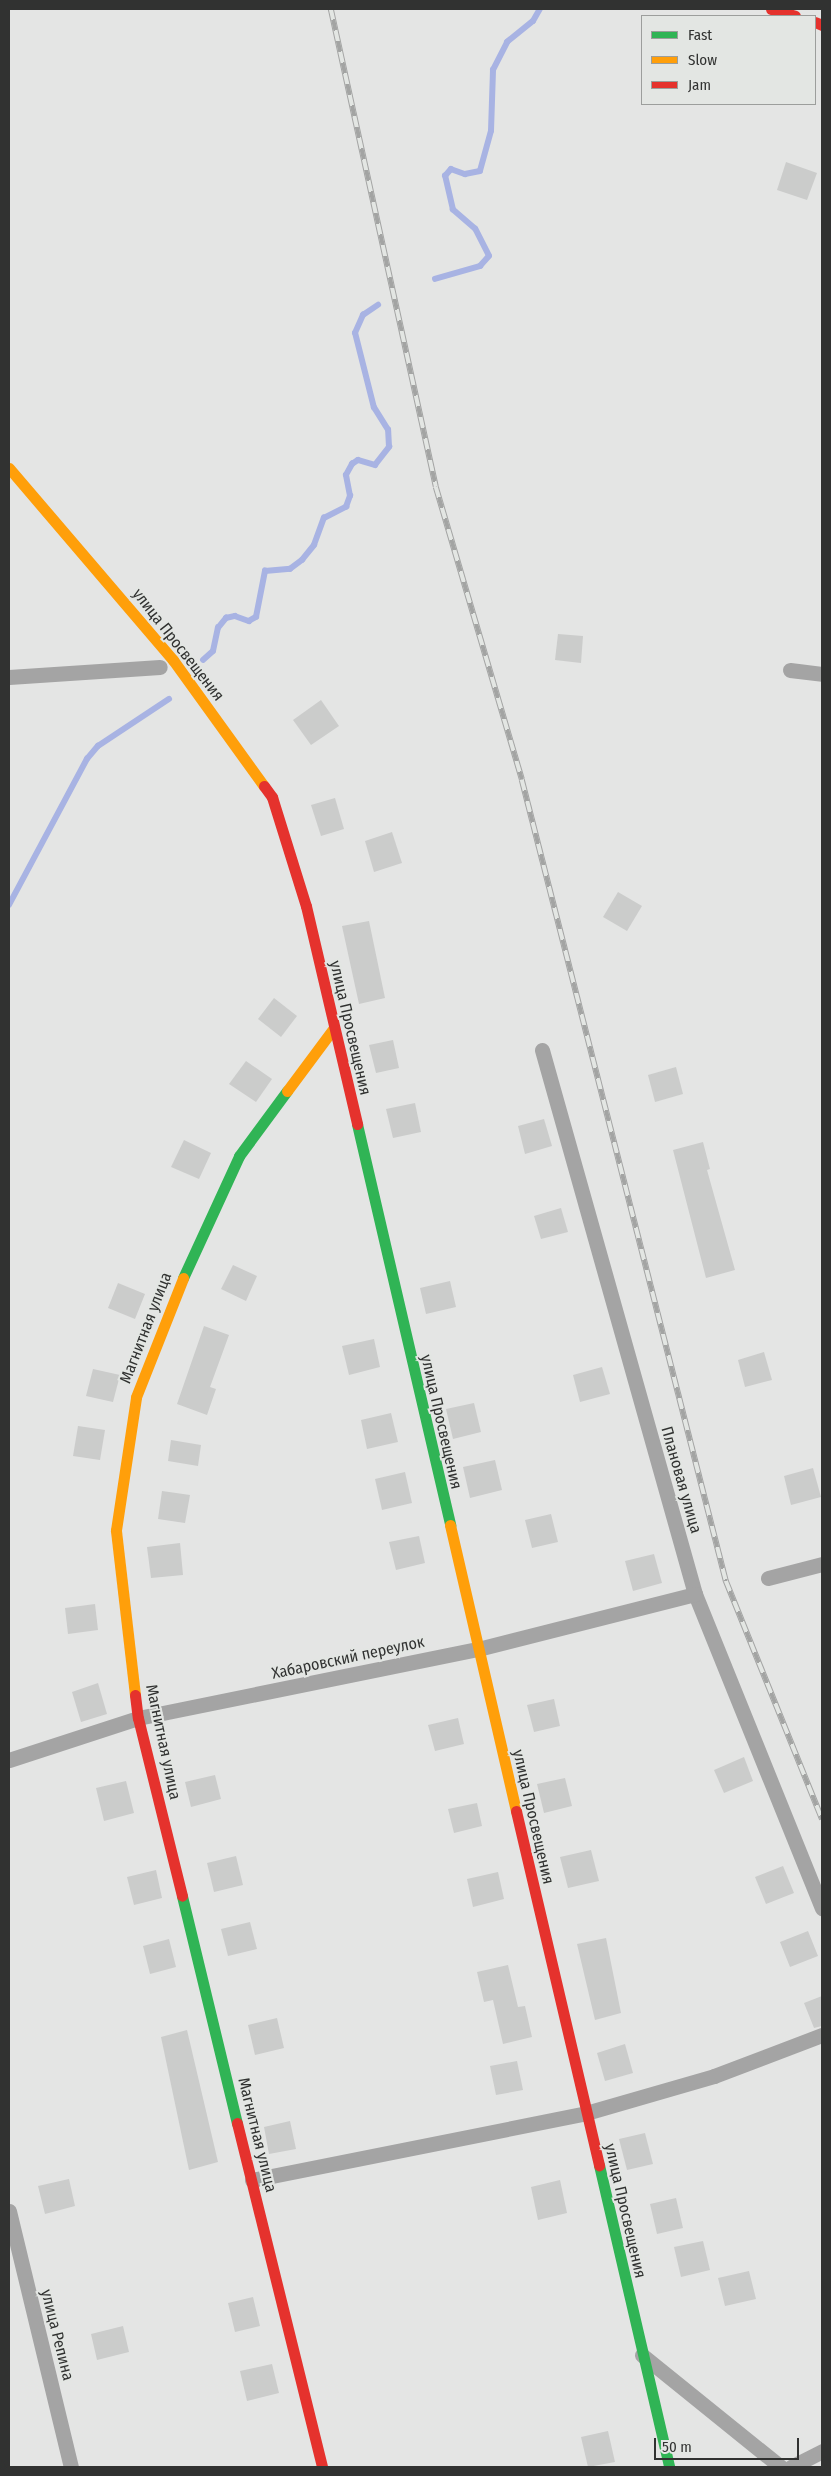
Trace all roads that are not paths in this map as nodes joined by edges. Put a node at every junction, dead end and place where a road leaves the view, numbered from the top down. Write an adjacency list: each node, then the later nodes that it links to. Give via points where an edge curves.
1 (771, 9): 2 (street)
2 (792, 15)
3 (9, 468): 8 (street, улица Просвещения, via 173,660 272,797 306,906)
4 (160, 667): 7 (street)
5 (790, 670): 6 (street)
6 (822, 674)
7 (9, 677)
8 (333, 1029): 13 (street, улица Просвещения); 14 (street, Магнитная улица, via 239,1156 177,1290 136,1397 116,1530)
9 (542, 1050): 12 (street, Плановая улица)
10 (822, 1564): 11 (street)
11 (768, 1578)
12 (695, 1594): 13 (street, Хабаровский переулок); 16 (street, Плановая улица)
13 (478, 1649): 14 (street, Хабаровский переулок); 18 (street, улица Просвещения)
14 (138, 1718): 15 (street, Хабаровский переулок); 19 (street, Магнитная улица)
15 (9, 1760)
16 (822, 1908)
17 (822, 2035): 18 (street, via 714,2076)
18 (586, 2113): 19 (street); 21 (street, улица Просвещения)
19 (252, 2180): 24 (street, Магнитная улица)
20 (9, 2211): 23 (street, улица Репина)
21 (642, 2355): 25 (street, улица Просвещения); 26 (street)
22 (822, 2450): 27 (street)
23 (71, 2467)
24 (322, 2467)
25 (669, 2467)
26 (781, 2467)
27 (791, 2467)

